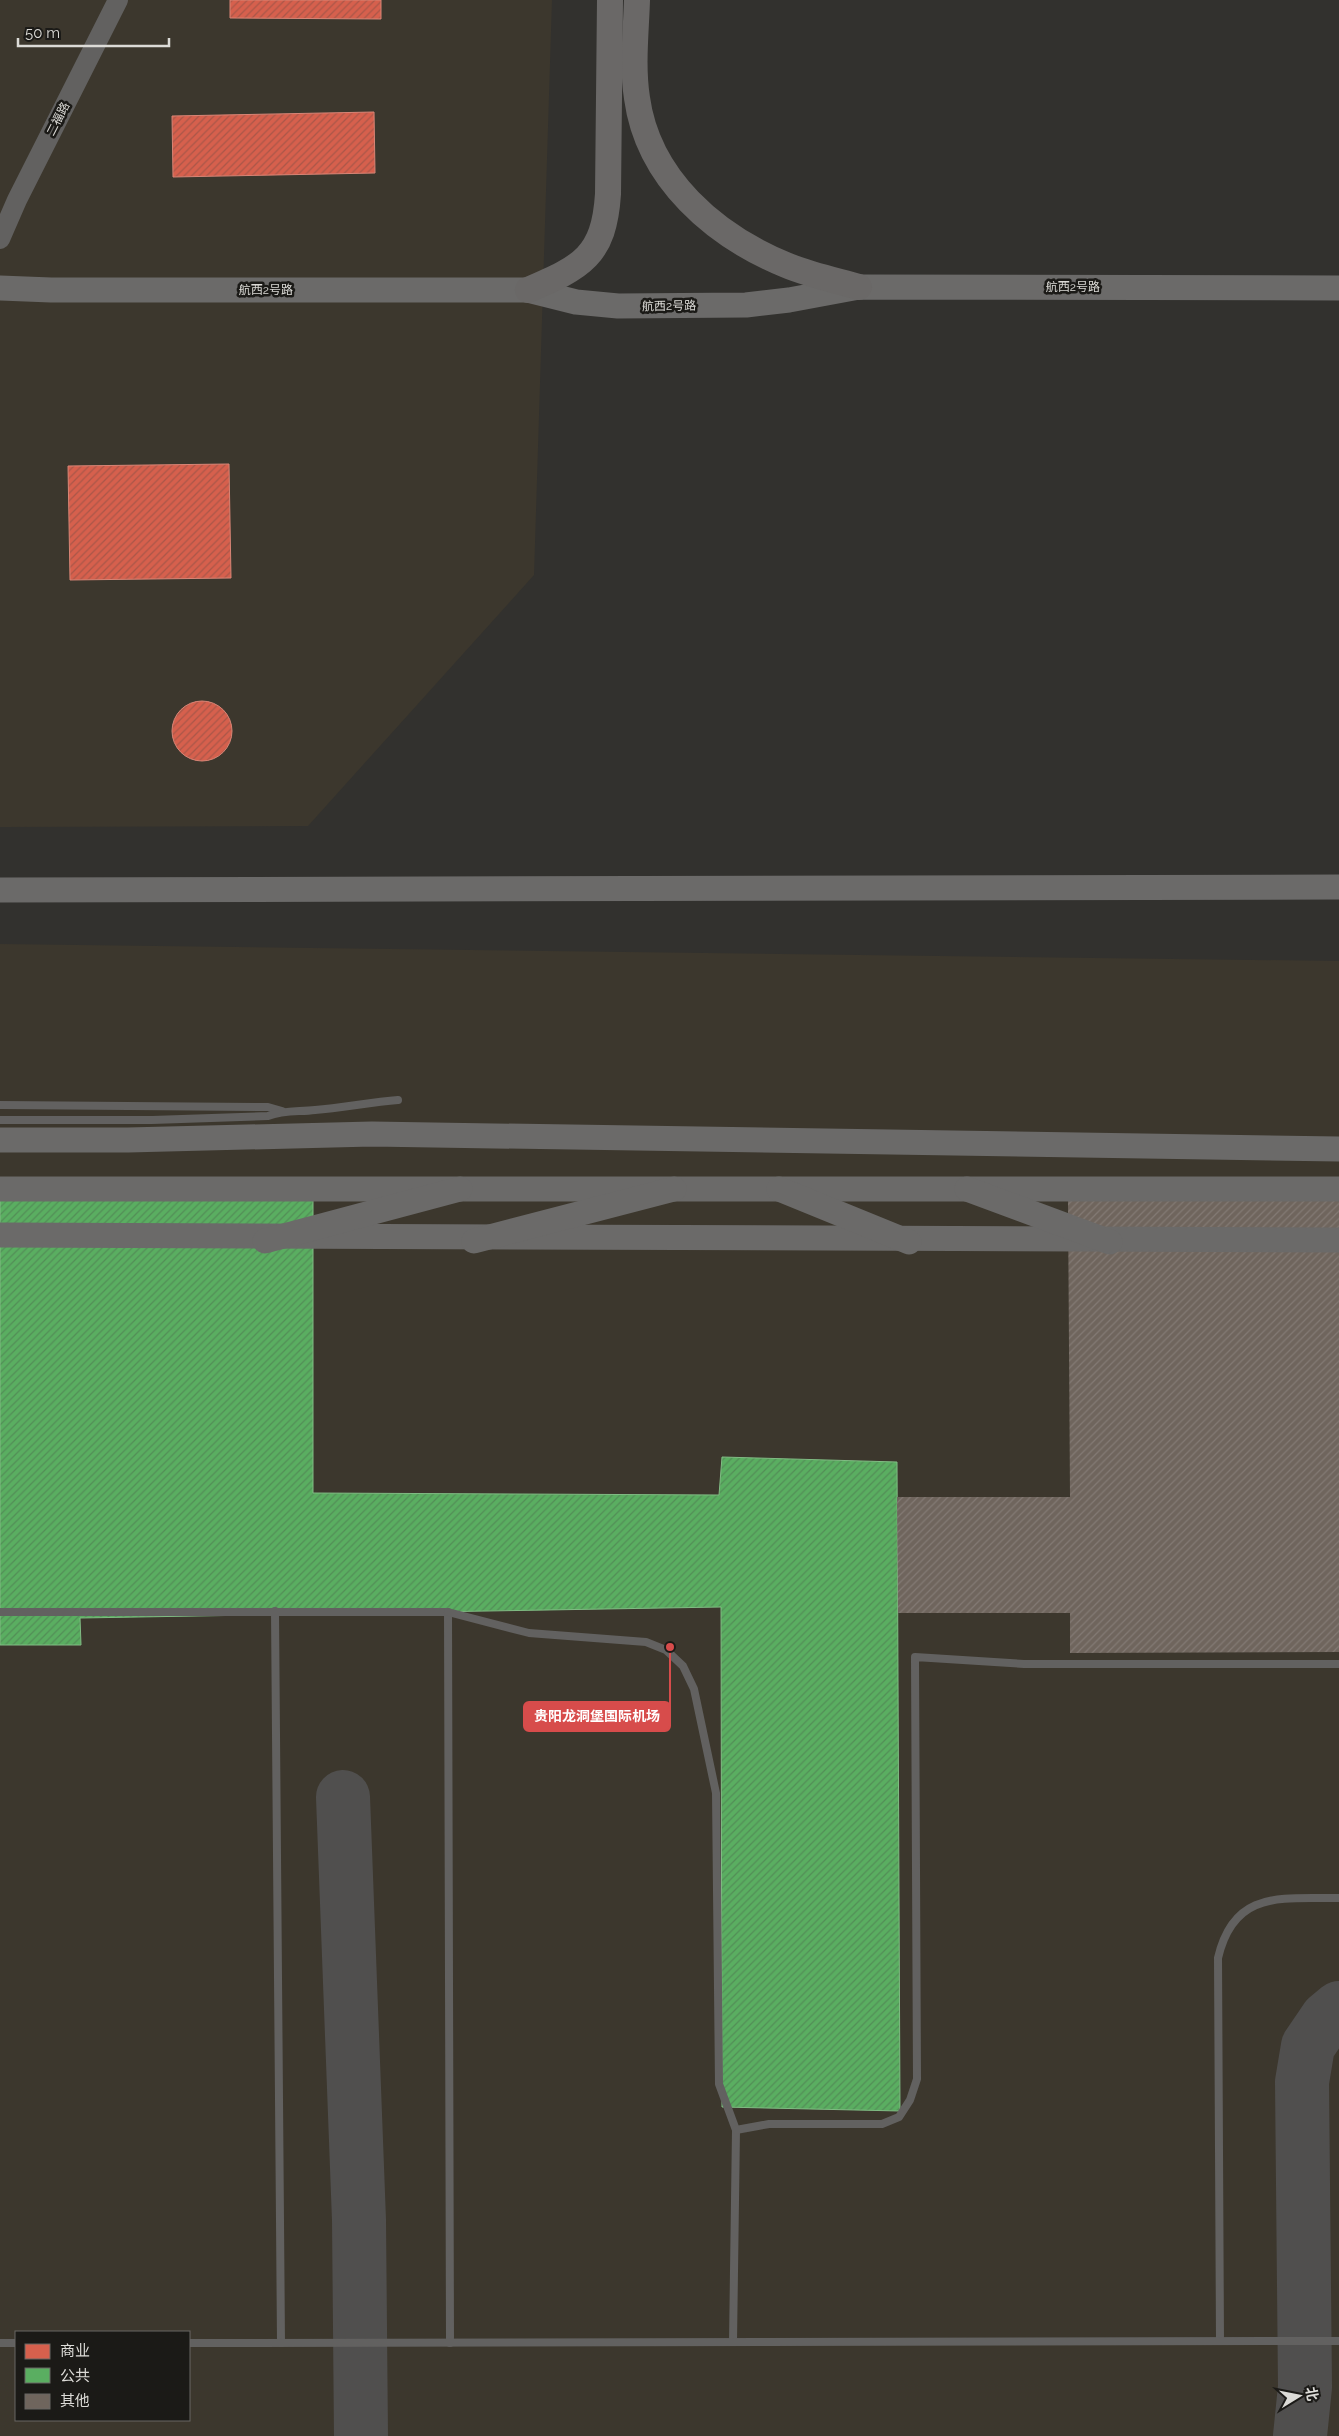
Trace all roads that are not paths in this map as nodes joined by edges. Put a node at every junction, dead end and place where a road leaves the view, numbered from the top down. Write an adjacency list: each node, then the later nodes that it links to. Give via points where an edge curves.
1 (118, 0): 4 (street, 二福路)
2 (610, 0): 8 (highway, via 606,223 596,245 584,259 550,281)
3 (637, 0): 5 (highway, via 637,98 648,140 667,177 682,196 743,244 786,265)
4 (0, 239)
5 (859, 287): 7 (main road, 航西2号路); 8 (main road, 航西2号路, via 768,303 716,306 598,306)
6 (0, 288): 8 (main road, 航西2号路)
7 (1339, 288)
8 (528, 290)
9 (1339, 887): 10 (main road)
10 (0, 890)
11 (398, 1100): 13 (lane)
12 (0, 1105): 13 (lane, via 268,1107)
13 (282, 1111): 14 (lane, via 268,1116 152,1120)
14 (0, 1120)
15 (0, 1140): 16 (main road, via 372,1134)
16 (1339, 1149)
17 (0, 1189): 18 (main road, bridge)
18 (460, 1189): 19 (main road, bridge); 25 (main road, bridge)
19 (674, 1189): 20 (main road); 26 (main road, bridge)
20 (779, 1189): 21 (main road, bridge); 28 (main road, bridge)
21 (967, 1189): 22 (main road); 29 (main road, bridge)
22 (1339, 1189)
23 (0, 1235): 27 (main road)
24 (0, 1241): 25 (main road)
25 (265, 1241): 26 (main road, bridge)
26 (474, 1241): 28 (main road, bridge)
27 (1339, 1241): 29 (main road)
28 (909, 1242): 29 (main road, bridge)
29 (1110, 1242)
30 (0, 1612): 31 (lane)
31 (275, 1612): 32 (lane); 42 (lane)
32 (448, 1612): 35 (lane, via 529,1633 646,1642 666,1650 683,1666 694,1690 716,1793 719,2084); 43 (lane)
33 (1339, 1664): 35 (lane, via 1024,1664 915,1657 917,2079 910,2100 900,2117 882,2124 769,2124)
34 (1339, 1898): 38 (lane, via 1275,1898 1256,1903 1238,1916 1223,1937 1218,1958)
35 (736, 2130): 37 (lane)
36 (1339, 2341): 38 (lane)
37 (733, 2342): 38 (lane); 43 (lane)
38 (1220, 2342)
39 (0, 2343): 40 (lane)
40 (15, 2343)
41 (190, 2343): 42 (lane)
42 (281, 2343): 43 (lane)
43 (450, 2343)

